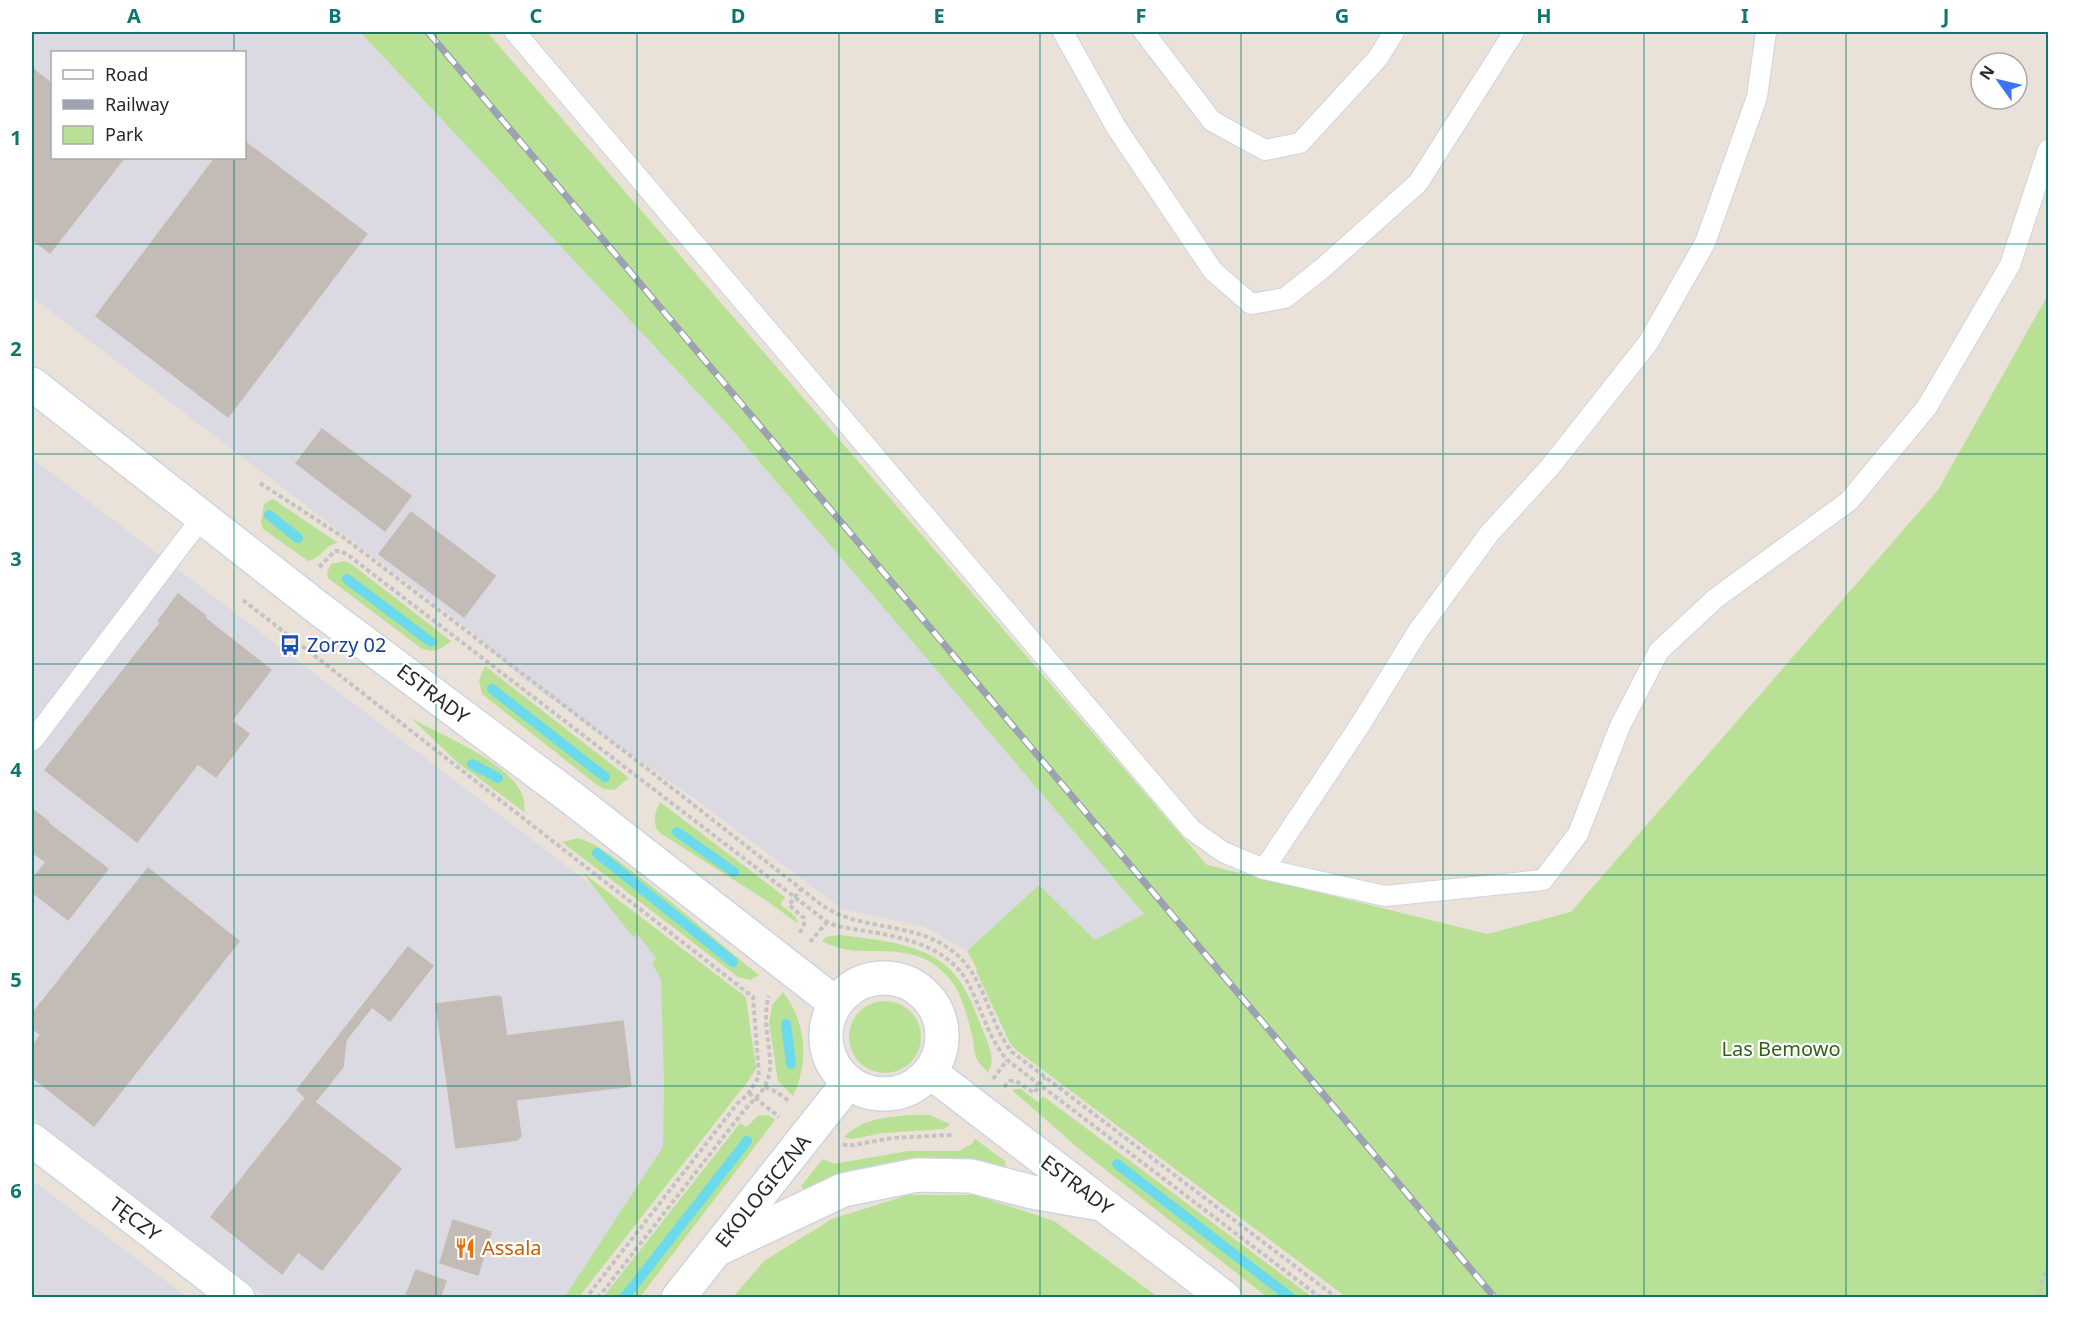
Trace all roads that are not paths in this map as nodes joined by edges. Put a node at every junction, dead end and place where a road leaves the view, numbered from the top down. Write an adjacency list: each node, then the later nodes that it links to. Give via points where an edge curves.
1 (515, 32): 11 (lane, via 1191,829 1223,852)
2 (1064, 32): 5 (lane, via 1116,127 1213,271 1251,304 1285,298 1418,183)
3 (1144, 32): 4 (lane, via 1212,121 1264,150 1300,143 1378,58)
4 (1394, 32)
5 (1514, 32)
6 (1766, 32): 11 (lane, via 1757,97 1705,243 1648,343 1550,466 1489,534 1430,614)
7 (2049, 150): 11 (lane, via 2010,265 1927,407 1850,501 1716,598 1659,651 1620,726 1578,834 1543,880 1385,896)
8 (32, 384): 9 (main road, ESTRADY)
9 (203, 516): 10 (lane); 12 (main road, ESTRADY)
10 (33, 740)
11 (1264, 869)
12 (835, 1003): 13 (main road, via 852,986 874,978 897,978 919,988 935,1006 942,1028 941,1051); 14 (main road, via 827,1021 825,1041 830,1061)
13 (930, 1072): 14 (main road, via 915,1086 897,1093 878,1095); 16 (main road, ESTRADY)
14 (848, 1083): 17 (main road, EKOLOGICZNA)
15 (32, 1140): 18 (main road, TĘCZY)
16 (1101, 1204): 17 (main road, via 971,1176 917,1175 843,1190); 20 (main road, ESTRADY)
17 (716, 1250): 19 (main road, EKOLOGICZNA)
18 (238, 1298)
19 (678, 1298)
20 (1225, 1298)

